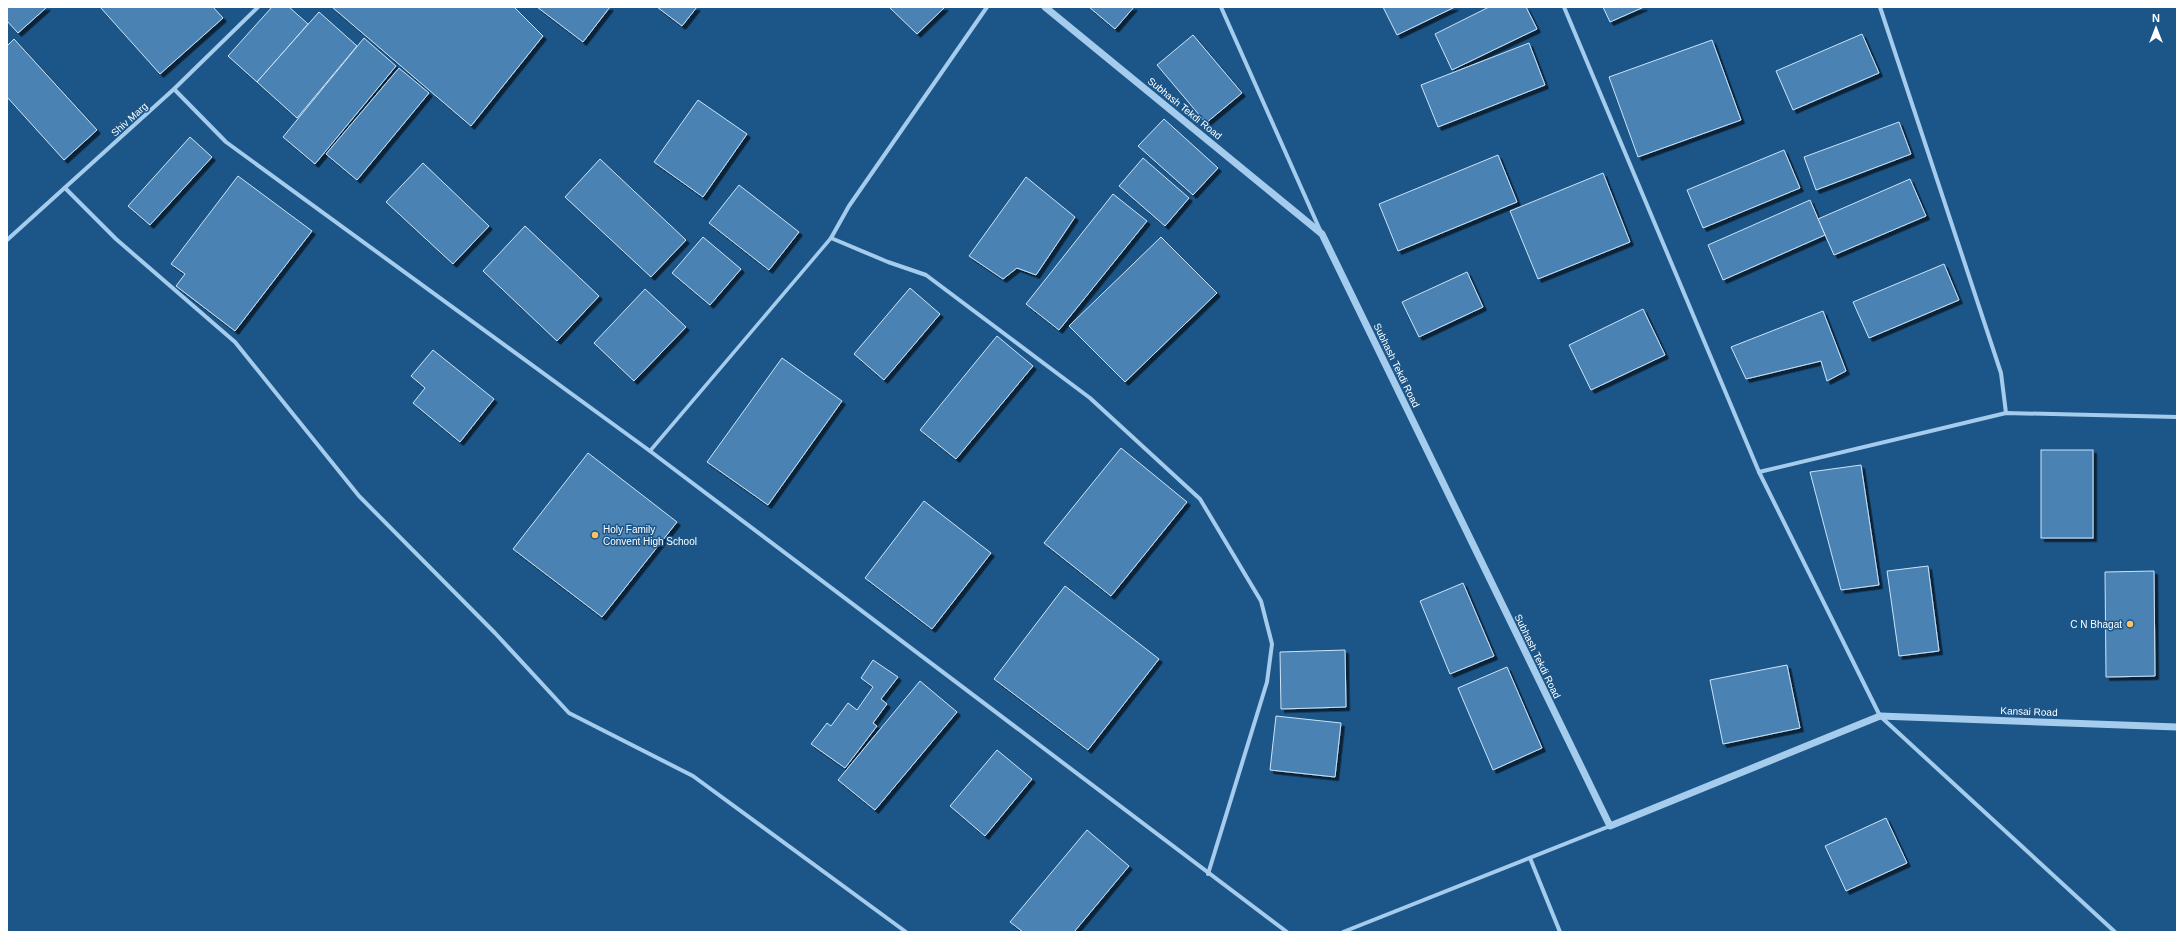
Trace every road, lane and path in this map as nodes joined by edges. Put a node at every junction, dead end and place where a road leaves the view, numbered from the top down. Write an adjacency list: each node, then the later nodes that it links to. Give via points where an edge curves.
1 (258, 7): 7 (street, Shiv Marg)
2 (987, 7): 10 (street, via 849,206)
3 (1045, 7): 9 (street, Subhash Tekdi Road)
4 (1221, 7): 9 (street)
5 (1564, 7): 15 (street)
6 (1880, 7): 12 (street, via 2001,373)
7 (174, 89): 8 (street, Shiv Marg); 14 (street, via 226,142)
8 (65, 188): 11 (street, Shiv Marg); 21 (street, via 116,239 235,342 358,496 495,633 569,713 693,776)
9 (1322, 234): 18 (street, Subhash Tekdi Road)
10 (831, 238): 14 (street); 20 (street, via 926,275 1090,398 1200,499 1260,601 1272,644 1268,682)
11 (7, 240)
12 (2006, 413): 13 (street); 15 (street)
13 (2177, 418)
14 (650, 451): 20 (street)
15 (1759, 472): 16 (street)
16 (1880, 716): 17 (street, Kansai Road); 18 (street); 25 (street)
17 (2177, 727)
18 (1610, 826): 19 (street)
19 (1530, 858): 23 (street); 24 (street)
20 (1208, 874): 22 (street)
21 (906, 932)
22 (1287, 932)
23 (1343, 932)
24 (1560, 932)
25 (2115, 932)

